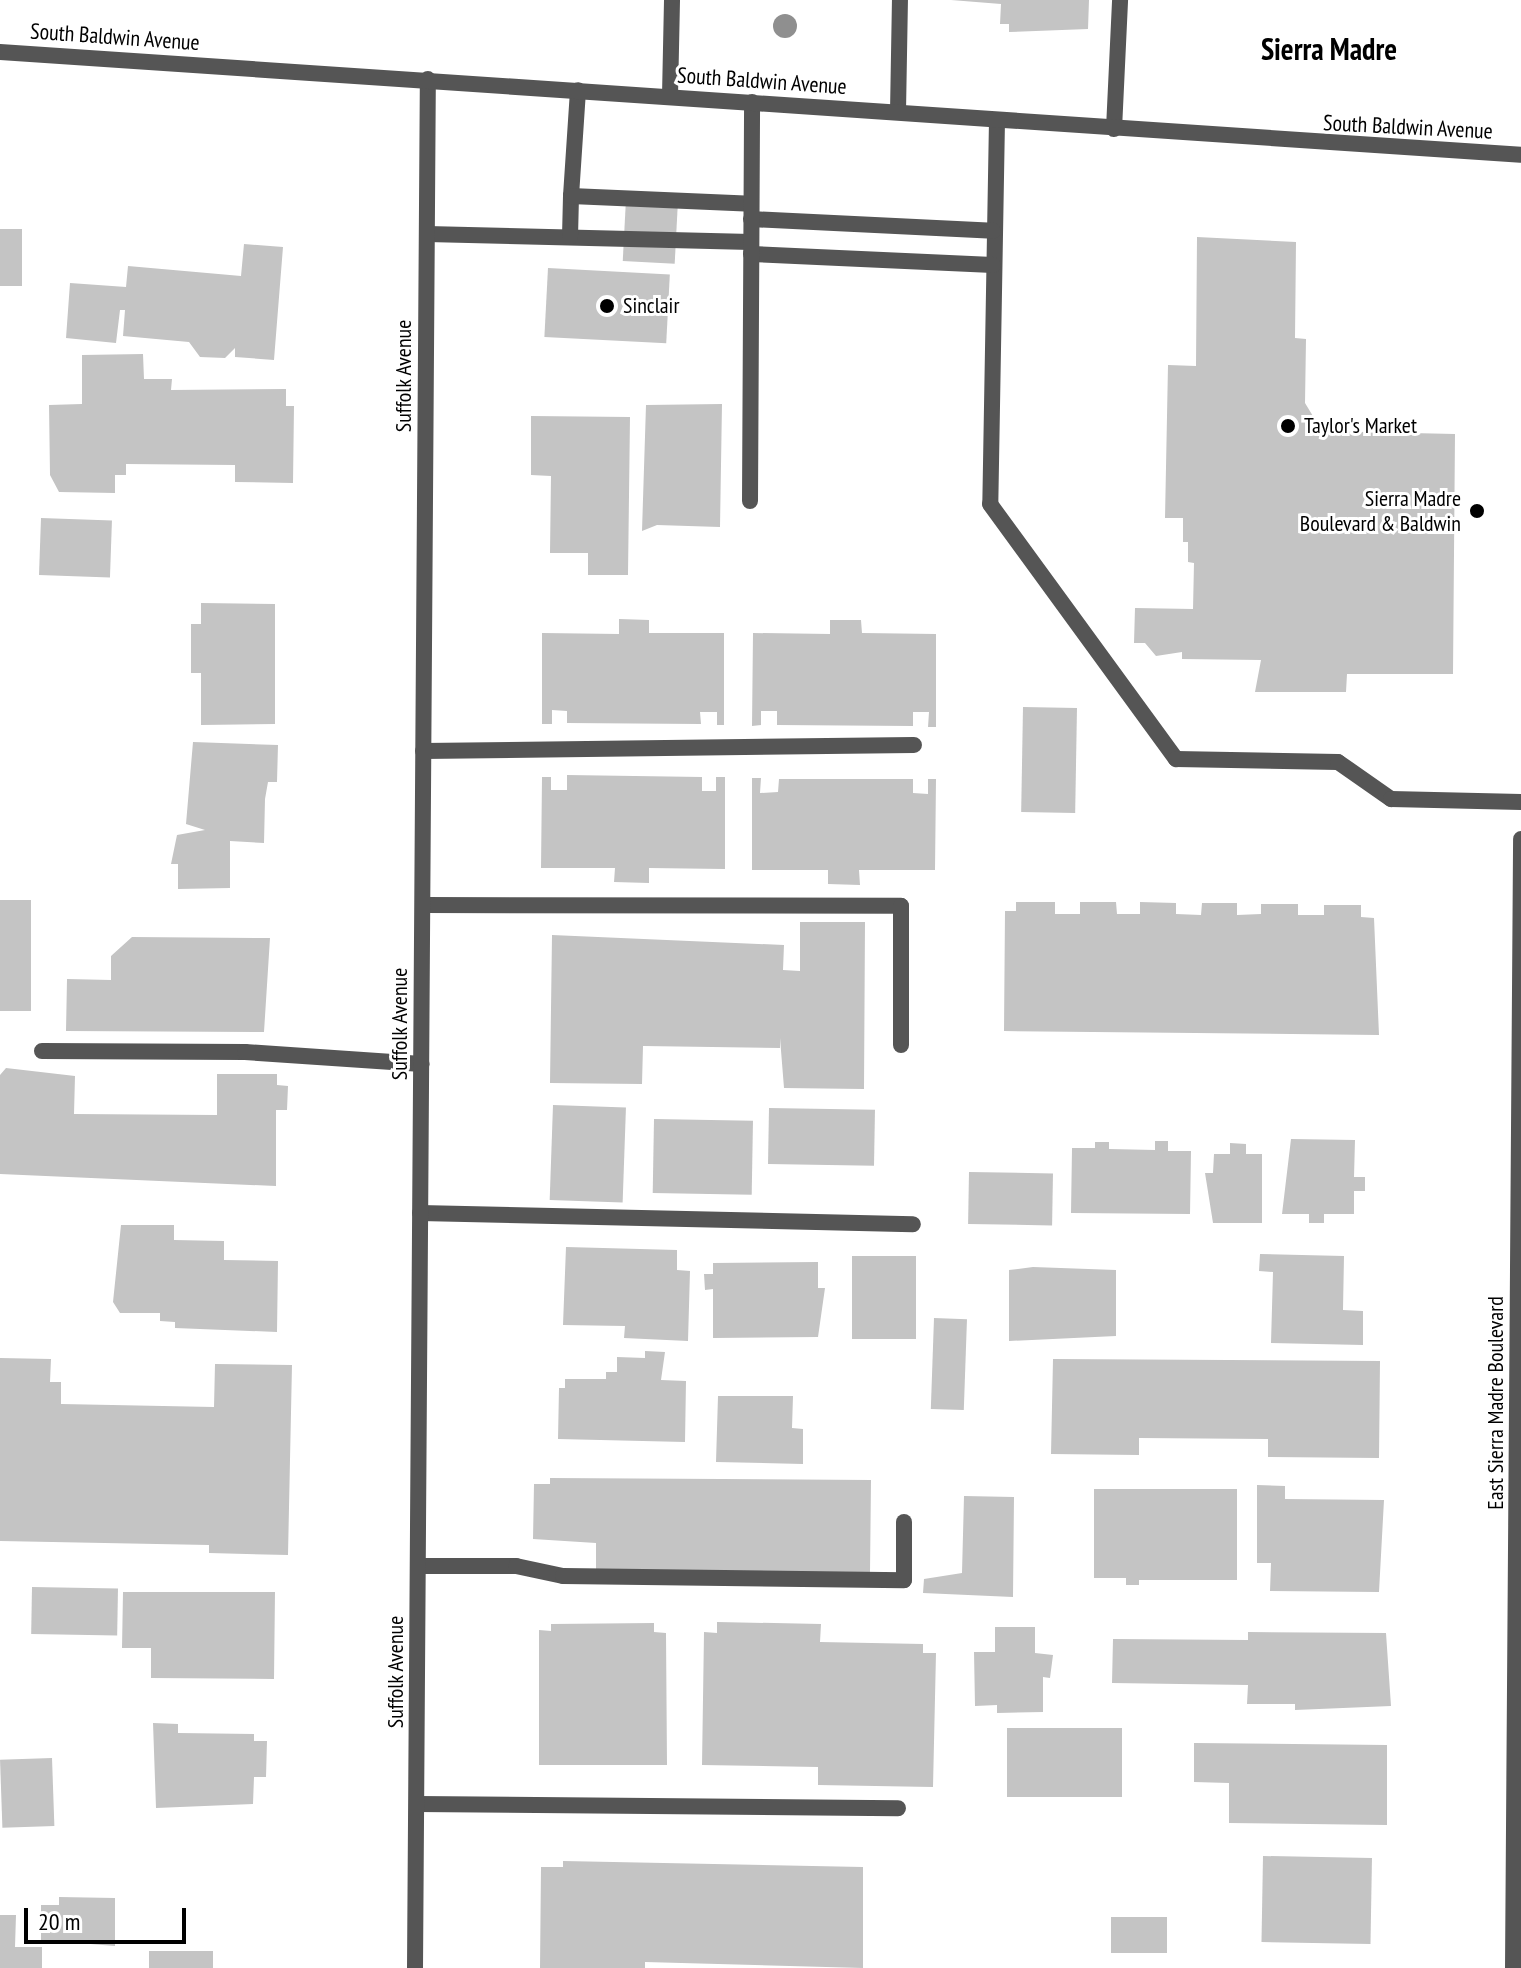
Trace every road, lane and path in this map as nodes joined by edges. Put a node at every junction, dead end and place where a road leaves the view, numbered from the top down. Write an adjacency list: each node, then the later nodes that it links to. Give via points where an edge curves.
1 (672, 0): 7 (street)
2 (900, 0): 9 (street)
3 (1120, 0): 11 (street)
4 (0, 52): 5 (street, South Baldwin Avenue)
5 (428, 79): 6 (street, South Baldwin Avenue); 16 (street, Suffolk Avenue)
6 (578, 90): 7 (street, South Baldwin Avenue); 13 (street)
7 (670, 96): 8 (street, South Baldwin Avenue)
8 (752, 102): 9 (street, South Baldwin Avenue); 14 (street)
9 (898, 112): 10 (street, South Baldwin Avenue)
10 (997, 120): 11 (street, South Baldwin Avenue); 15 (street)
11 (1114, 129): 12 (street, South Baldwin Avenue)
12 (1521, 155)
13 (571, 196): 14 (street); 17 (street)
14 (751, 212): 15 (street); 18 (street)
15 (993, 231): 19 (street)
16 (427, 234): 17 (street); 22 (street, Suffolk Avenue)
17 (570, 237): 18 (street)
18 (751, 248): 19 (street); 20 (street)
19 (993, 265): 23 (street, via 990,504 1176,759 1338,762 1391,799)
20 (750, 501)
21 (914, 745): 22 (street)
22 (423, 751): 25 (street, Suffolk Avenue)
23 (1521, 802)
24 (1521, 839): 36 (street, East Sierra Madre Boulevard)
25 (423, 905): 26 (street, via 901,906); 28 (street, Suffolk Avenue)
26 (901, 1045)
27 (42, 1051): 28 (street, via 245,1052)
28 (422, 1064): 29 (street, Suffolk Avenue)
29 (420, 1213): 30 (street); 32 (street, Suffolk Avenue)
30 (913, 1224)
31 (904, 1522): 32 (street, via 904,1580 563,1576 516,1566)
32 (418, 1566): 33 (street, Suffolk Avenue)
33 (417, 1804): 34 (street); 35 (street, Suffolk Avenue)
34 (898, 1808)
35 (415, 1968)
36 (1513, 1968)

